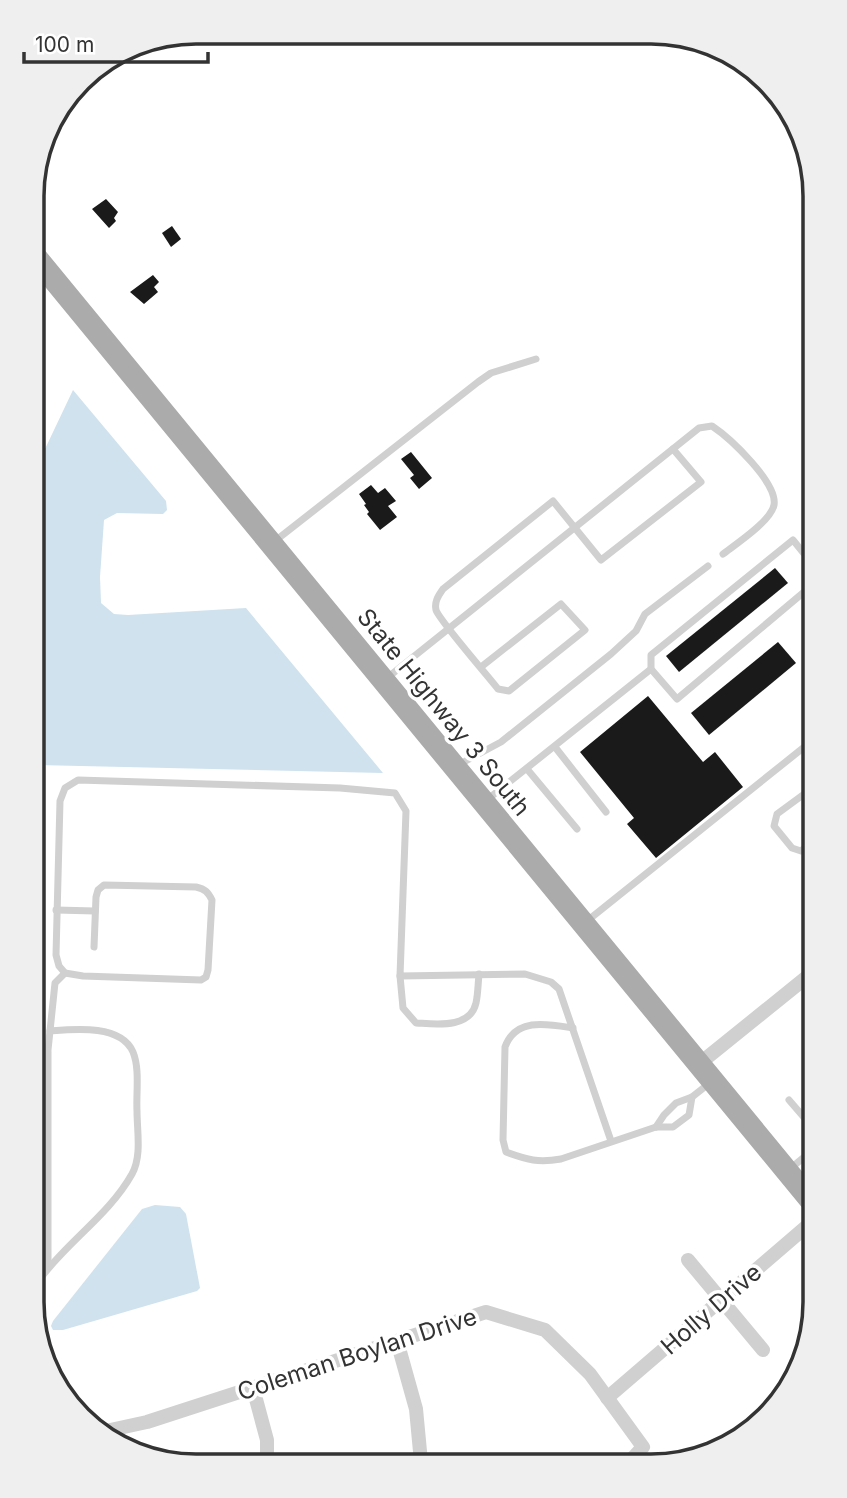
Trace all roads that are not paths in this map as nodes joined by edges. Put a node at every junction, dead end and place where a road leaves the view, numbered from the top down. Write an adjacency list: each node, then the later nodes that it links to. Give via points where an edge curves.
1 (44, 267): 5 (main road, State Highway 3 South)
2 (536, 359): 5 (lane, via 478,382)
3 (673, 449): 4 (lane); 4 (lane, via 701,482 601,560); 7 (lane, via 699,428 712,426 768,482 774,507)
4 (574, 527): 10 (lane); 10 (lane, via 553,500 443,589 436,598 436,610)
5 (272, 543): 13 (main road, State Highway 3 South)
6 (803, 552): 12 (lane, via 793,540 651,655)
7 (723, 554)
8 (708, 566): 16 (lane, via 645,614 636,631 611,654 501,742)
9 (803, 593): 12 (lane, via 677,699)
10 (450, 628): 11 (lane); 13 (lane)
11 (481, 667): 11 (lane, via 498,689 509,691 585,630 561,604)
12 (651, 669): 14 (lane)
13 (384, 680): 16 (main road, State Highway 3 South)
14 (555, 747): 17 (lane); 20 (lane)
15 (803, 748): 25 (lane)
16 (455, 767): 19 (main road, State Highway 3 South)
17 (527, 769): 19 (lane); 21 (lane)
18 (803, 795): 22 (lane, via 776,814 774,825 792,848)
19 (484, 802): 25 (main road, State Highway 3 South)
20 (606, 812)
21 (577, 829)
22 (803, 849)
23 (56, 910): 24 (lane); 27 (lane, via 55,955); 29 (lane, via 60,801 65,788 78,780 395,793 407,811)
24 (95, 911): 26 (lane); 27 (lane, via 98,890 104,885 203,888 212,900 206,977)
25 (584, 923): 33 (main road, State Highway 3 South)
26 (94, 947)
27 (65, 973): 32 (lane, via 55,983)
28 (479, 974): 29 (lane); 29 (lane, via 476,1006 465,1019 446,1024 416,1023 403,1008); 31 (lane, via 526,974 551,982 559,989)
29 (400, 976)
30 (803, 981): 33 (street)
31 (573, 1028): 38 (lane); 38 (lane, via 536,1024 522,1027 508,1040 506,1152 530,1161 546,1161)
32 (50, 1031): 44 (lane); 44 (lane, via 93,1028 121,1039 132,1051 138,1156 132,1174 105,1208)
33 (706, 1072): 34 (lane); 40 (main road, State Highway 3 South)
34 (692, 1097): 37 (lane, via 676,1103); 37 (lane, via 689,1115 673,1127)
35 (789, 1100): 36 (lane)
36 (803, 1116)
37 (656, 1127): 38 (lane)
38 (611, 1141)
39 (803, 1158): 40 (lane)
40 (788, 1171): 41 (main road, State Highway 3 South)
41 (803, 1189)
42 (803, 1229): 46 (street, Holly Drive)
43 (688, 1260): 46 (street)
44 (48, 1267): 45 (lane)
45 (44, 1273)
46 (722, 1299): 48 (street); 50 (street, Holly Drive)
47 (397, 1341): 49 (street, Coleman Boylan Drive); 50 (street, Coleman Boylan Drive, via 486,1312 513,1319 545,1330 590,1374); 53 (street, via 416,1409)
48 (763, 1349)
49 (253, 1388): 51 (street, Coleman Boylan Drive); 52 (street)
50 (607, 1398): 54 (street, Coleman Boylan Drive, via 643,1447)
51 (115, 1431)
52 (267, 1454)
53 (420, 1454)
54 (637, 1454)

